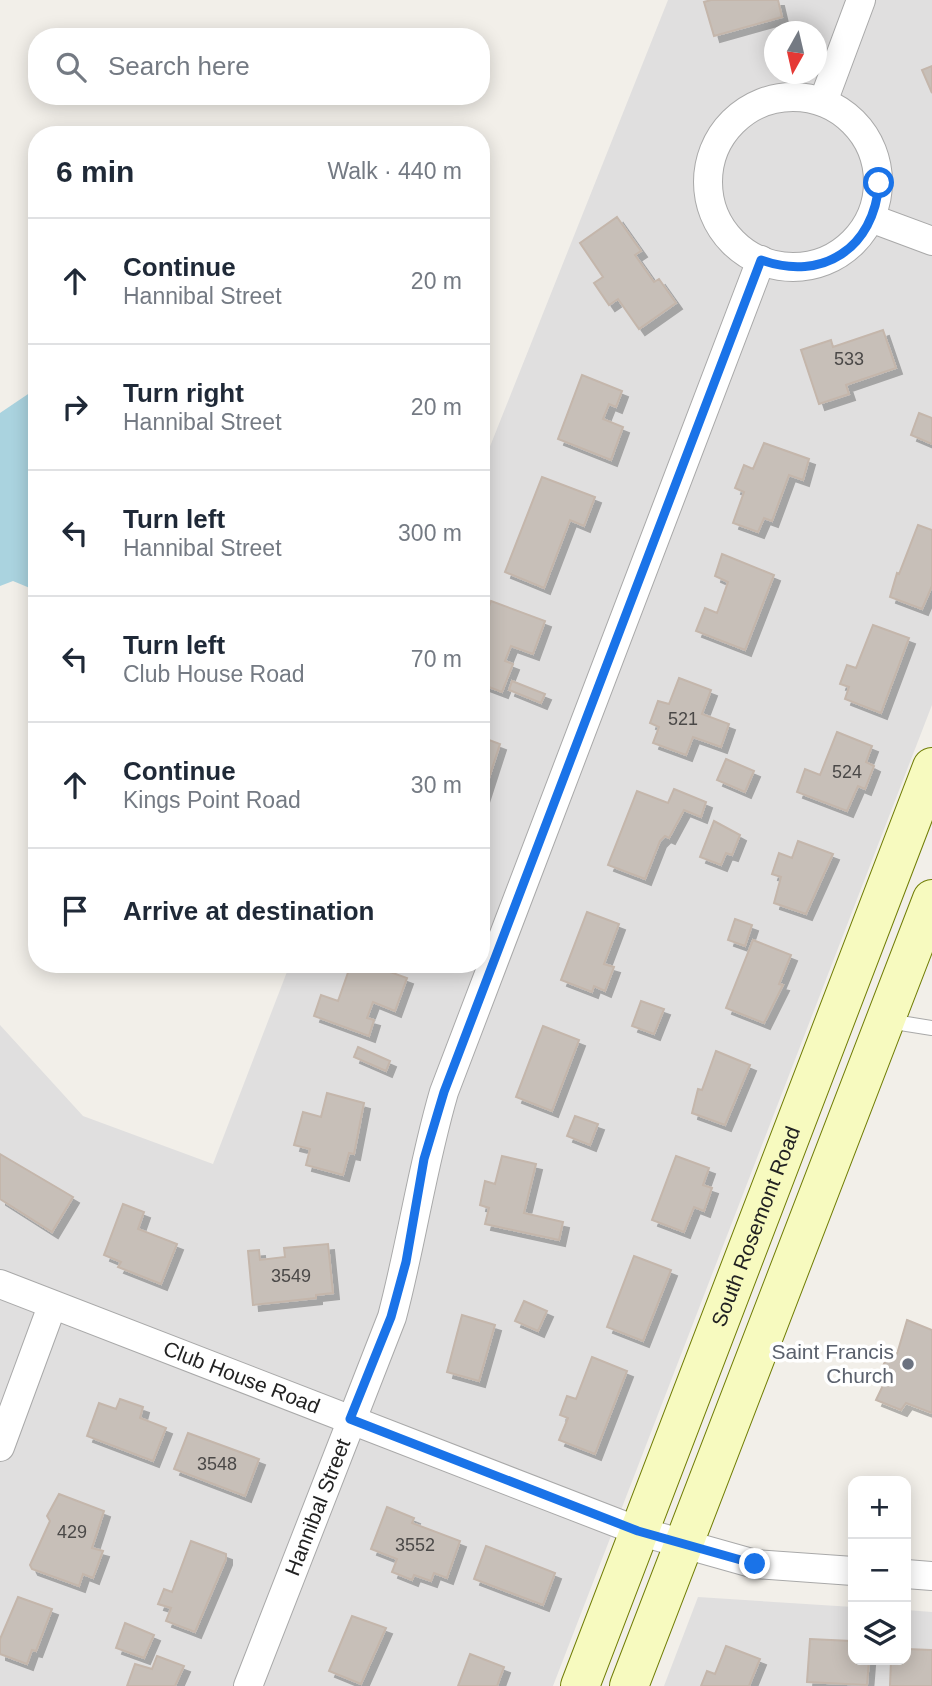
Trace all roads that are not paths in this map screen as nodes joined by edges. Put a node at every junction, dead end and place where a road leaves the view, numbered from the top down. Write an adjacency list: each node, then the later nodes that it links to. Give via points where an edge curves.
1 (861, 0): 2 (street)
2 (823, 102): 3 (street, via 843,113 872,154 879,183); 5 (street, via 800,96 751,106 720,137 709,164 706,189 717,227 738,248)
3 (873, 219): 4 (street); 5 (street, via 853,245 824,262 794,267)
4 (932, 241)
5 (761, 260): 8 (street, Hannibal Street)
6 (932, 767): 16 (main road, South Rosemont Road)
7 (932, 899): 10 (main road)
8 (490, 971)
9 (489, 973): 14 (street, Hannibal Street, via 424,1159 391,1317)
10 (885, 1021): 11 (lane); 17 (main road)
11 (932, 1028)
12 (0, 1284): 13 (street, Club House Road)
13 (52, 1306): 14 (street, Club House Road); 15 (street)
14 (350, 1419): 16 (street, Club House Road); 21 (street, Hannibal Street)
15 (0, 1447)
16 (638, 1531): 17 (street, Club House Road); 22 (main road, South Rosemont Road)
17 (683, 1545): 18 (street, Club House Road, via 755,1564); 23 (main road)
18 (848, 1571)
19 (911, 1574): 20 (street)
20 (932, 1576)
21 (248, 1686)
22 (580, 1686)
23 (629, 1686)

